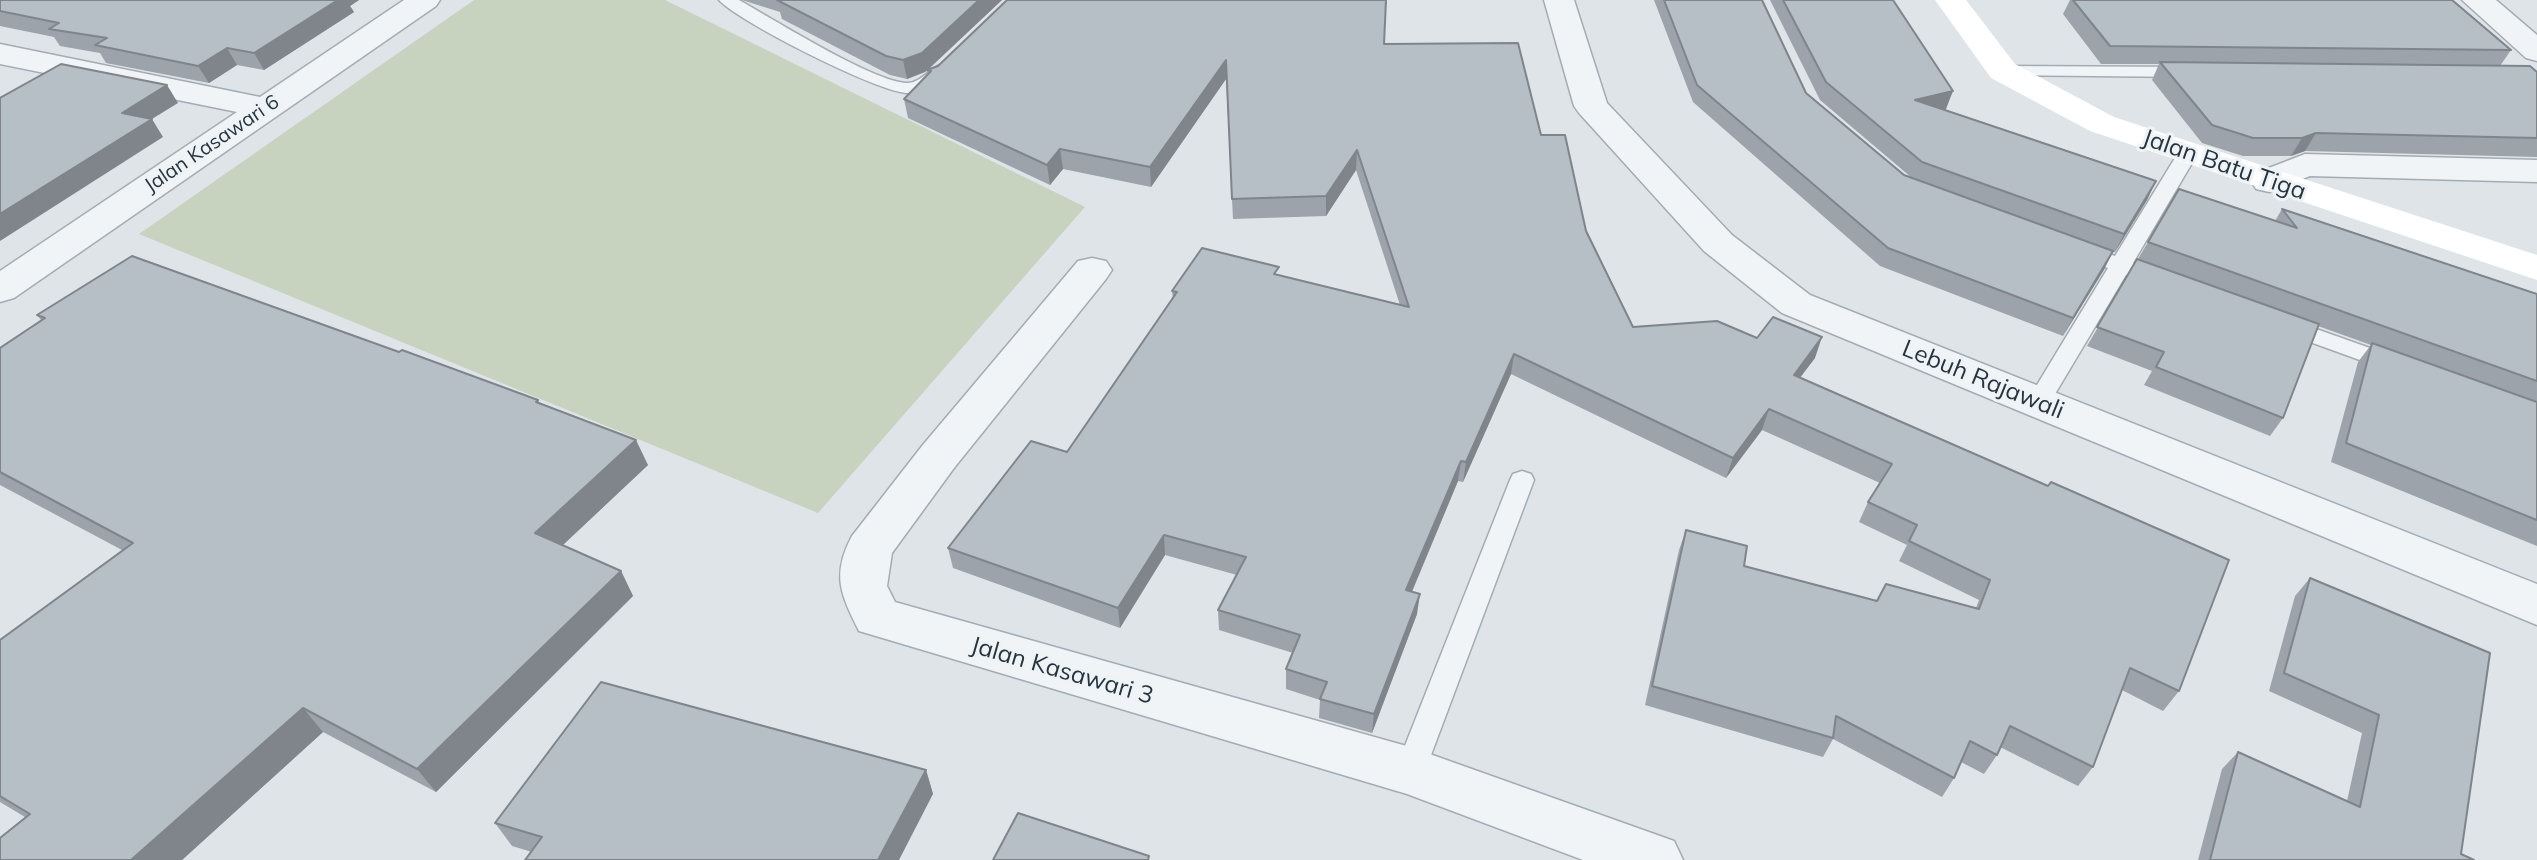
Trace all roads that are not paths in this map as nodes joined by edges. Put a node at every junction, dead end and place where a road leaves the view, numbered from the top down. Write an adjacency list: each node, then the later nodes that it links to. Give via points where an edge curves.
1 (425, 0): 11 (street, Jalan Kasawari 6)
2 (727, 0): 8 (lane, via 876,80 908,88 933,79)
3 (1559, 0): 23 (street, Lebuh Rajawali, via 1591,106 1718,243 1796,304)
4 (1950, 0): 9 (street, Jalan Batu Tiga)
5 (2477, 0): 6 (street)
6 (2537, 51)
7 (0, 54): 11 (street)
8 (954, 60)
9 (2003, 71): 10 (lane); 12 (street, Jalan Batu Tiga, via 2102,124)
10 (2207, 73)
11 (265, 108): 20 (street, Jalan Kasawari 6)
12 (2188, 153): 14 (street, Jalan Batu Tiga); 16 (lane)
13 (2537, 171): 14 (street, via 2305,165)
14 (2269, 181): 17 (street, Jalan Batu Tiga)
15 (2061, 244): 16 (lane)
16 (2121, 266): 19 (lane); 23 (lane)
17 (2537, 268)
18 (1092, 270): 26 (street, Jalan Kasawari 3, via 869,549 863,586 877,617)
19 (2180, 287)
20 (0, 289)
21 (2269, 319): 22 (lane)
22 (2418, 373)
23 (2038, 403): 25 (street, Lebuh Rajawali)
24 (1522, 480): 26 (lane)
25 (2537, 605)
26 (1410, 771): 27 (street, Jalan Kasawari 3)
27 (1654, 860)

